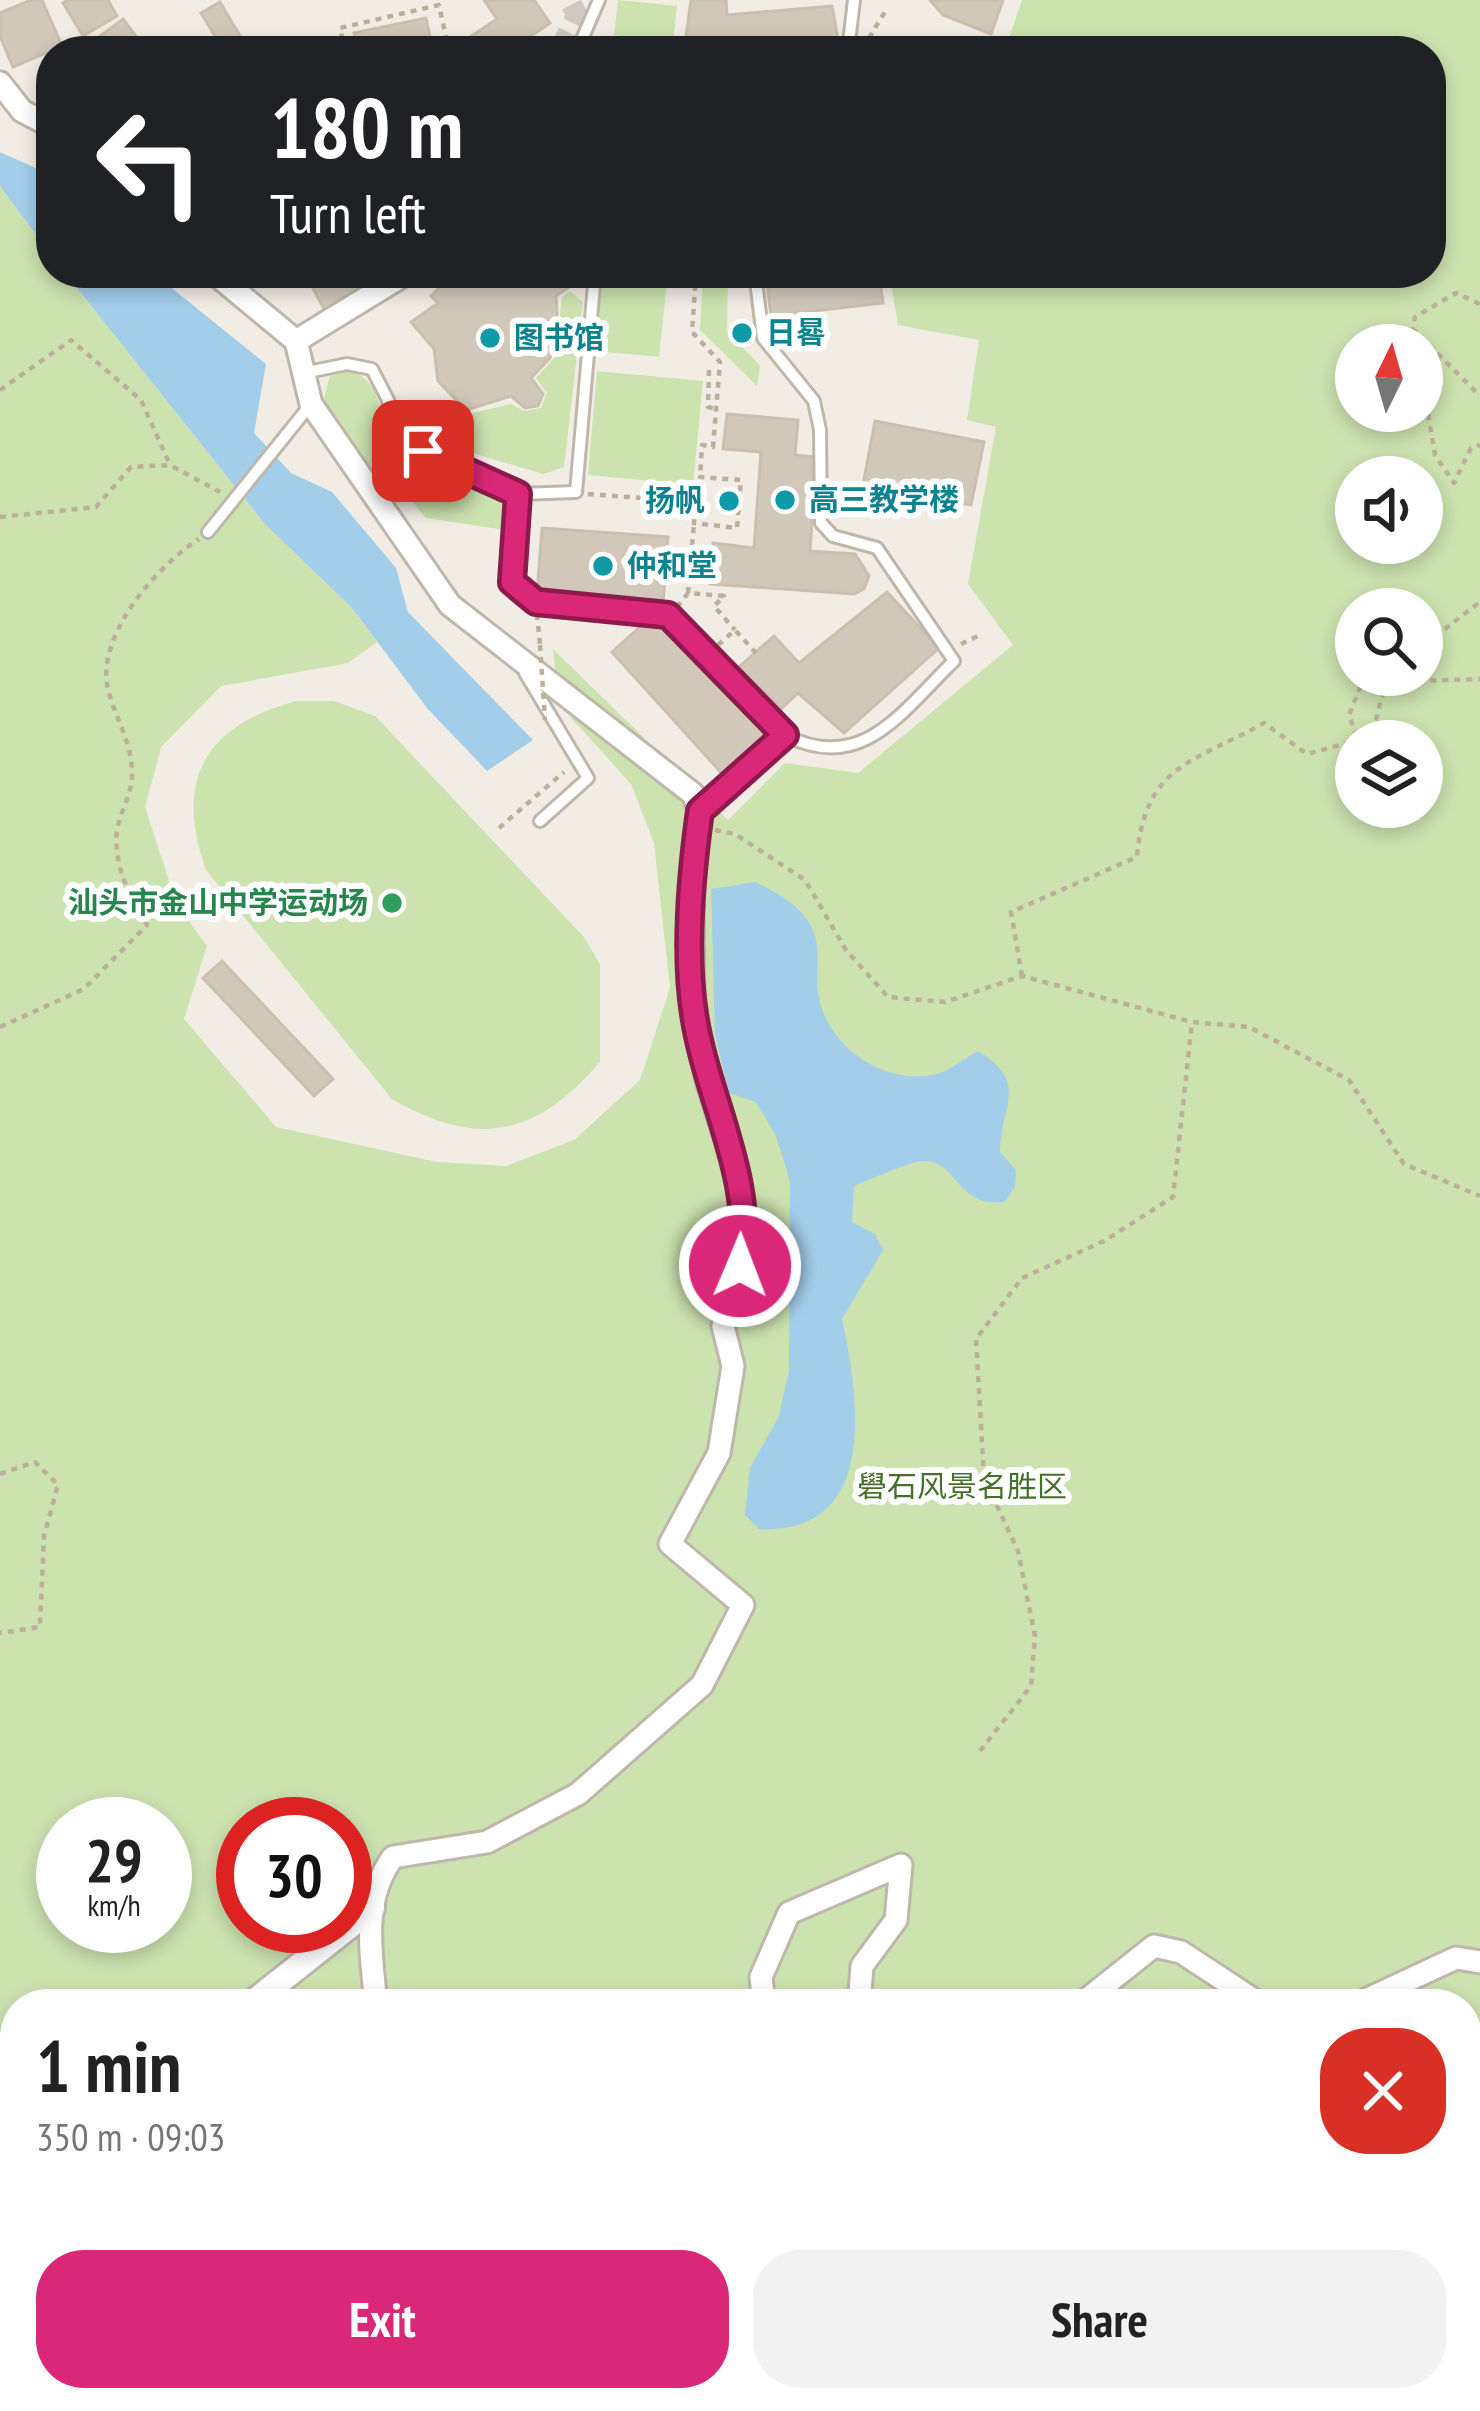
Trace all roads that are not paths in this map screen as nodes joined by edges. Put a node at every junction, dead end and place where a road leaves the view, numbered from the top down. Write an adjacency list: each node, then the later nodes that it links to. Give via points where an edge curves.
1 (599, 0): 3 (lane)
2 (854, 0): 4 (lane)
3 (583, 36)
4 (850, 36)
5 (0, 83): 6 (street)
6 (36, 118)
7 (232, 288): 11 (street)
8 (384, 288): 11 (street)
9 (594, 288): 14 (lane, via 576,492)
10 (757, 288): 17 (lane, via 763,338 814,401 821,523 833,536 878,548 954,662 856,748 813,749)
11 (296, 341): 12 (street)
12 (304, 373): 13 (street); 14 (lane, via 347,364 372,369 388,400 390,437)
13 (311, 404): 15 (lane); 16 (street, via 450,605)
14 (518, 494): 17 (lane, via 512,582 536,602 668,615)
15 (208, 532)
16 (512, 656): 18 (street, via 693,794); 19 (lane, via 588,778)
17 (785, 735): 18 (lane)
18 (699, 819): 20 (street, via 693,1010 736,1172 745,1239 723,1326 733,1366 719,1453 670,1544 743,1605 702,1685 578,1794 487,1842 393,1857 374,1883)
19 (540, 821)
20 (372, 1908): 24 (street)
21 (315, 1953): 23 (street)
22 (1480, 1962): 29 (street, via 1456,1958)
23 (270, 1989)
24 (375, 1989)
25 (762, 1989): 26 (street, via 789,1913 901,1865 896,1920 862,1966)
26 (860, 1989)
27 (1100, 1989): 28 (street, via 1154,1946 1181,1952)
28 (1237, 1989)
29 (1389, 1989)

